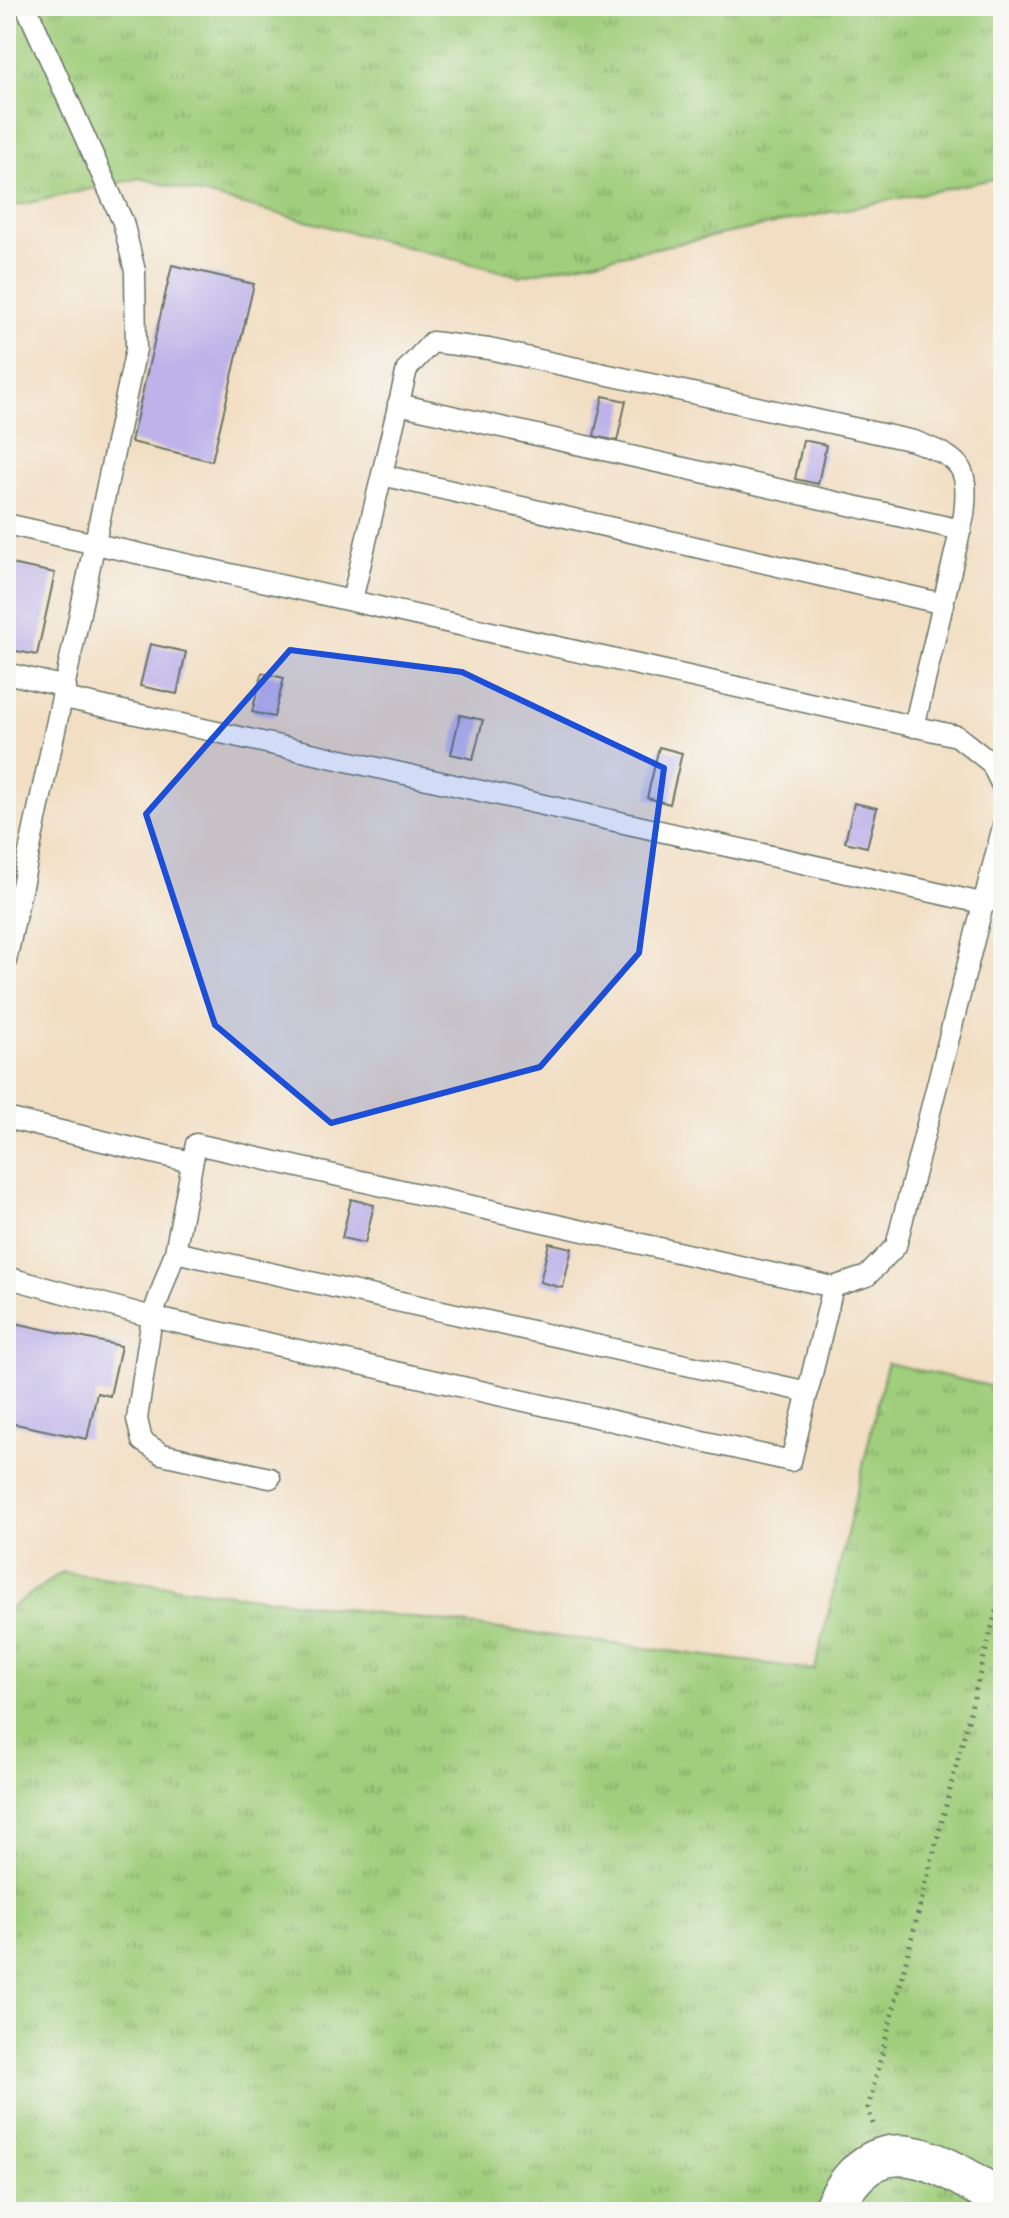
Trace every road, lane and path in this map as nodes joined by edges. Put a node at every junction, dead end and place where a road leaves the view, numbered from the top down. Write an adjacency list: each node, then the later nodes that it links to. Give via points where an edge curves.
1 (26, 6): 6 (lane, via 123,222 135,271 136,349)
2 (398, 404): 3 (lane); 5 (lane); 5 (lane, via 407,369 432,342 489,349 914,441 952,456 968,483)
3 (382, 475): 7 (lane); 8 (lane)
4 (6, 524): 6 (lane)
5 (961, 530): 8 (lane)
6 (97, 542): 7 (lane); 10 (lane)
7 (352, 600): 11 (lane)
8 (944, 604): 11 (lane)
9 (6, 673): 10 (lane)
10 (66, 692): 14 (lane); 15 (lane)
11 (914, 727): 12 (lane, via 957,736 991,763)
12 (1003, 788)
13 (1003, 826): 14 (lane)
14 (986, 904): 20 (lane, via 896,1246 867,1276)
15 (6, 961)
16 (6, 1118): 17 (lane)
17 (191, 1162): 18 (lane); 20 (lane, via 196,1144)
18 (175, 1252): 21 (lane); 22 (lane)
19 (6, 1277): 21 (lane)
20 (833, 1287): 22 (lane)
21 (152, 1317): 22 (lane, via 791,1461); 23 (lane, via 137,1419 142,1441 162,1454)
22 (808, 1392)
23 (270, 1478)
24 (1003, 1584): 25 (path, via 868,2108)
25 (884, 2155): 26 (street, via 910,2154 946,2165); 27 (street, via 860,2172)
26 (1003, 2202)
27 (832, 2212)

